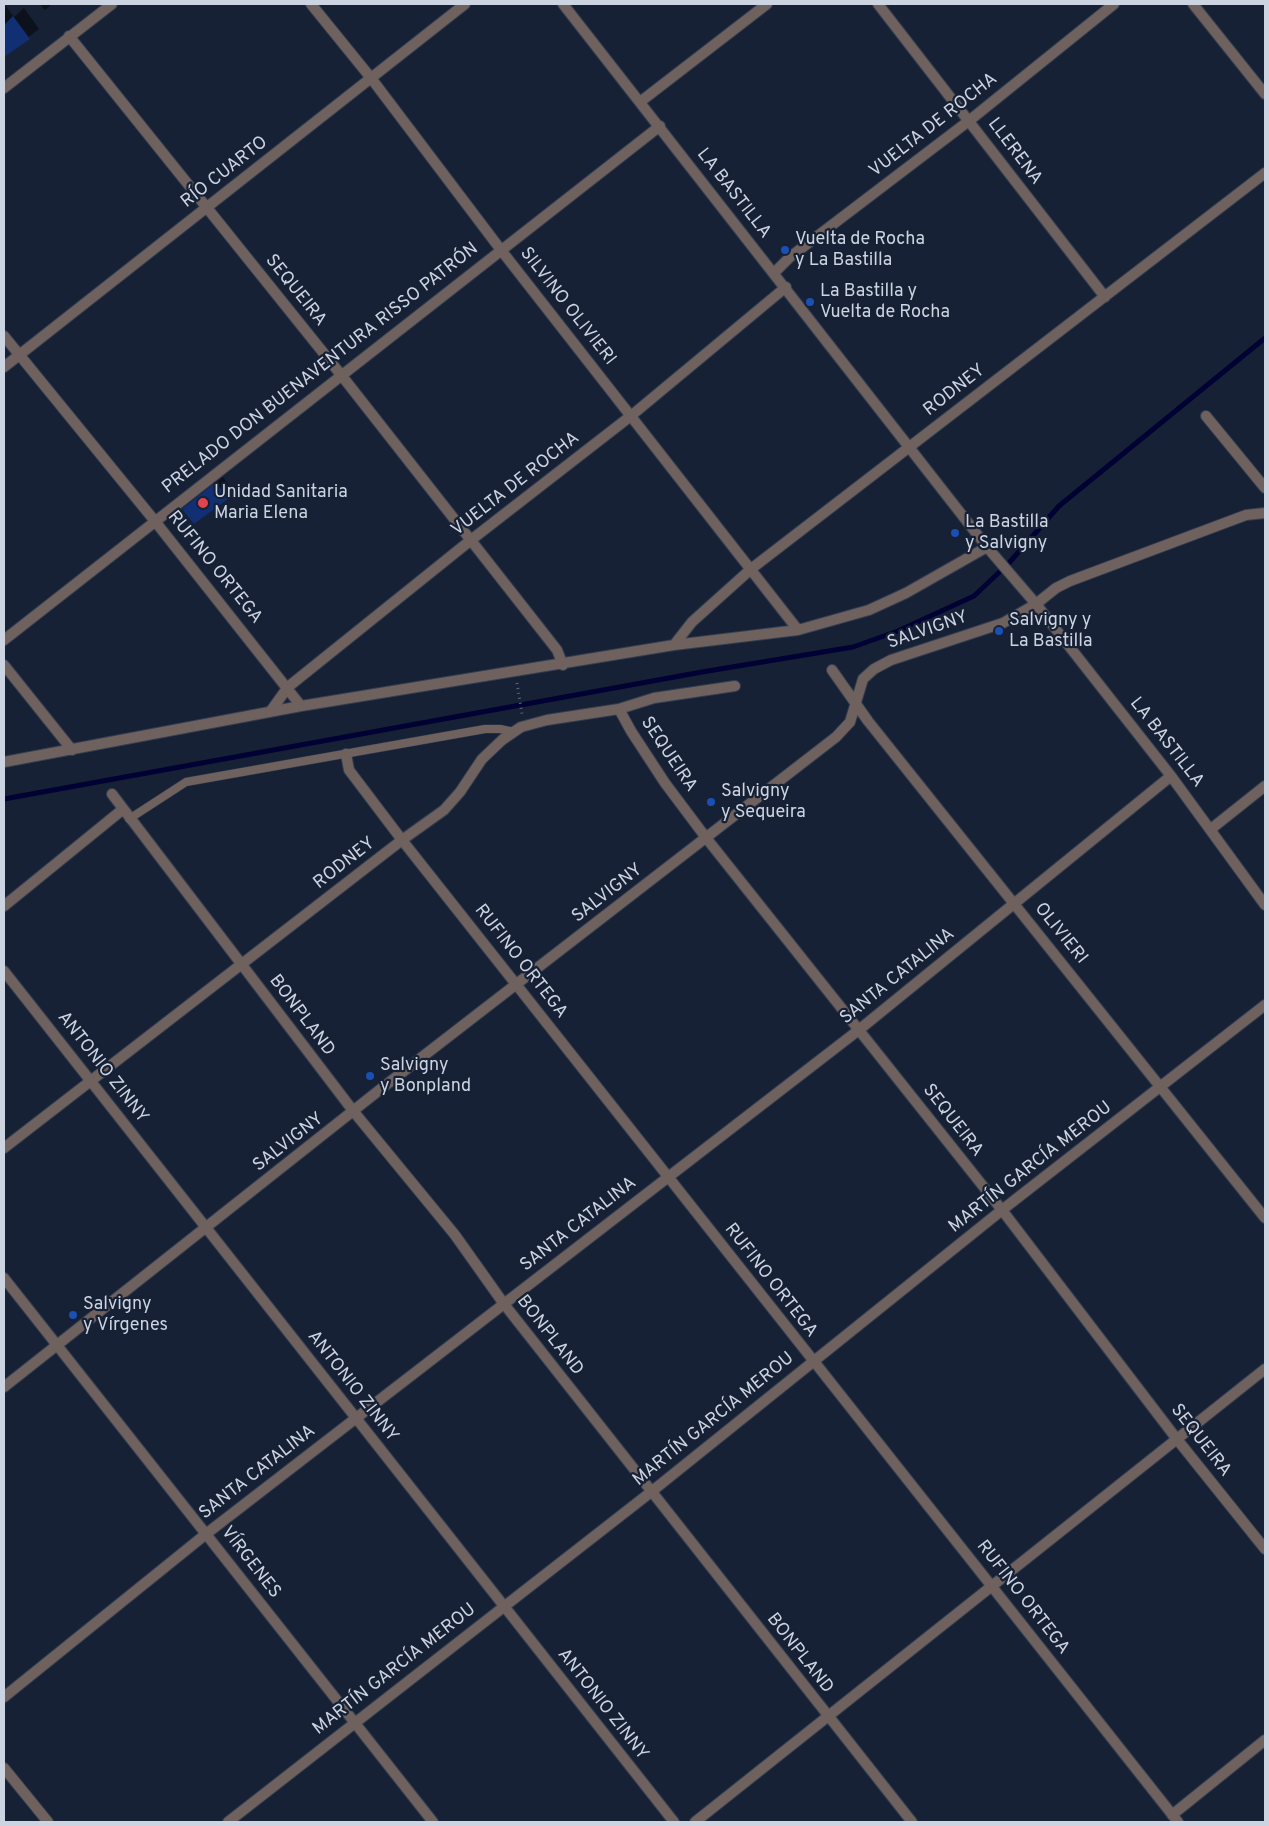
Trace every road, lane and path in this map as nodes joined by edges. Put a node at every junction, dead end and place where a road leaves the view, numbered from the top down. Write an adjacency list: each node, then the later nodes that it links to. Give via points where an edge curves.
1 (112, 4): 9 (street)
2 (311, 4): 10 (street, SILVINO OLIVIERI)
3 (465, 4): 10 (street, RÍO CUARTO)
4 (563, 4): 13 (street, LA BASTILLA)
5 (767, 4): 13 (street)
6 (878, 4): 14 (street, LLERENA)
7 (1114, 4): 14 (street, VUELTA DE ROCHA)
8 (1193, 4): 12 (street)
9 (69, 36): 11 (street); 17 (street, SEQUEIRA)
10 (371, 78): 17 (street, RÍO CUARTO); 18 (street, SILVINO OLIVIERI)
11 (4, 88)
12 (1265, 94)
13 (640, 102): 15 (street, LA BASTILLA)
14 (970, 120): 19 (street, VUELTA DE ROCHA); 21 (street, LLERENA)
15 (660, 126): 18 (street, PRELADO DON BUENAVENTURA RISSO PATRÓN); 19 (street, LA BASTILLA)
16 (1265, 173): 21 (street, RODNEY)
17 (208, 208): 23 (street, RÍO CUARTO); 25 (street, SEQUEIRA)
18 (501, 250): 25 (street, PRELADO DON BUENAVENTURA RISSO PATRÓN); 26 (street, SILVINO OLIVIERI)
19 (774, 273): 20 (street, LA BASTILLA)
20 (786, 287): 26 (street, VUELTA DE ROCHA); 28 (street, LA BASTILLA)
21 (1104, 297): 28 (street, RODNEY)
22 (4, 336): 23 (street, RUFINO ORTEGA)
23 (19, 354): 24 (street, RÍO CUARTO); 31 (street, RUFINO ORTEGA)
24 (4, 367)
25 (342, 376): 31 (street, PRELADO DON BUENAVENTURA RISSO PATRÓN); 32 (street, SEQUEIRA)
26 (632, 415): 32 (street, VUELTA DE ROCHA); 34 (street, SILVINO OLIVIERI)
27 (1206, 416): 29 (street)
28 (909, 447): 33 (street, LA BASTILLA); 34 (street, RODNEY)
29 (1265, 488)
30 (1265, 513): 35 (street, SALVIGNY, via 1246,515 1070,581)
31 (154, 520): 37 (street, PRELADO DON BUENAVENTURA RISSO PATRÓN); 43 (street, RUFINO ORTEGA)
32 (471, 540): 40 (street, SEQUEIRA, via 557,650); 43 (street, VUELTA DE ROCHA)
33 (987, 547): 35 (street, LA BASTILLA); 36 (street, via 869,610)
34 (751, 569): 36 (street, SILVINO OLIVIERI); 38 (street, RODNEY, via 692,622)
35 (1036, 604): 45 (street, SALVIGNY, via 1003,623 891,660 874,669 863,680); 54 (street, LA BASTILLA)
36 (798, 630): 38 (street)
37 (4, 640)
38 (674, 645): 40 (street)
39 (4, 665): 51 (street)
40 (563, 665): 46 (street)
41 (832, 670): 45 (street, OLIVIERI)
42 (735, 686): 47 (street, RODNEY, via 654,698)
43 (288, 687): 46 (street, RUFINO ORTEGA); 48 (street, VUELTA DE ROCHA)
44 (519, 694): 49 (path)
45 (856, 703): 60 (street, SALVIGNY, via 850,722 836,738); 62 (street, OLIVIERI)
46 (301, 706): 48 (street)
47 (619, 709): 50 (street, RODNEY, via 547,720); 60 (street, SEQUEIRA, via 665,783)
48 (270, 712): 51 (street)
49 (523, 716)
50 (514, 732): 52 (lane, via 485,729); 61 (street, RODNEY, via 482,759 444,810)
51 (72, 750): 53 (street)
52 (346, 754): 58 (lane, via 186,782); 61 (street, RUFINO ORTEGA, via 349,770)
53 (4, 762)
54 (1171, 776): 59 (street, LA BASTILLA); 62 (street, SANTA CATALINA)
55 (1265, 786): 59 (street)
56 (112, 794): 57 (street, BONPLAND)
57 (122, 810): 58 (street, BONPLAND); 64 (street)
58 (129, 819): 65 (street, BONPLAND)
59 (1211, 829): 63 (street, LA BASTILLA)
60 (707, 839): 67 (street, SALVIGNY); 69 (street, SEQUEIRA)
61 (402, 840): 65 (street, RODNEY); 67 (street, RUFINO ORTEGA)
62 (1014, 903): 69 (street, SANTA CATALINA); 71 (street, OLIVIERI)
63 (1265, 905)
64 (4, 906)
65 (241, 964): 70 (street, RODNEY); 72 (street, BONPLAND)
66 (4, 971): 70 (street, ANTONIO ZINNY)
67 (518, 984): 72 (street, SALVIGNY); 74 (street, RUFINO ORTEGA)
68 (1265, 1005): 71 (street, MARTÍN GARCÍA MEROU)
69 (860, 1029): 74 (street, SANTA CATALINA); 75 (street, SEQUEIRA)
70 (92, 1080): 73 (street, RODNEY); 77 (street, ANTONIO ZINNY)
71 (1162, 1087): 75 (street, MARTÍN GARCÍA MEROU); 76 (street, OLIVIERI)
72 (354, 1112): 77 (street, SALVIGNY); 79 (street, BONPLAND, via 454,1235)
73 (4, 1148)
74 (667, 1177): 79 (street, SANTA CATALINA); 81 (street, RUFINO ORTEGA)
75 (1002, 1210): 81 (street, MARTÍN GARCÍA MEROU); 85 (street, SEQUEIRA)
76 (1265, 1218)
77 (206, 1228): 80 (street, SALVIGNY); 84 (street, ANTONIO ZINNY)
78 (4, 1278): 80 (street, VÍRGENES)
79 (504, 1304): 84 (street, SANTA CATALINA); 86 (street, BONPLAND)
80 (57, 1345): 83 (street, SALVIGNY); 87 (street, VÍRGENES)
81 (813, 1361): 86 (street, MARTÍN GARCÍA MEROU); 89 (street, RUFINO ORTEGA)
82 (1265, 1369): 85 (street)
83 (4, 1387)
84 (356, 1418): 87 (street, SANTA CATALINA); 90 (street, ANTONIO ZINNY)
85 (1176, 1438): 88 (street, SEQUEIRA); 89 (street)
86 (651, 1492): 90 (street, MARTÍN GARCÍA MEROU); 92 (street, BONPLAND)
87 (206, 1534): 91 (street, SANTA CATALINA); 93 (street, VÍRGENES)
88 (1265, 1550)
89 (991, 1585): 92 (street); 96 (street, RUFINO ORTEGA)
90 (503, 1606): 93 (street, MARTÍN GARCÍA MEROU); 100 (street, ANTONIO ZINNY)
91 (4, 1697)
92 (828, 1717): 101 (street); 102 (street, BONPLAND)
93 (354, 1723): 98 (street, MARTÍN GARCÍA MEROU); 99 (street, VÍRGENES)
94 (1265, 1740): 96 (street)
95 (4, 1768): 97 (street)
96 (1175, 1819)
97 (48, 1822)
98 (228, 1822)
99 (433, 1822)
100 (674, 1822)
101 (695, 1822)
102 (912, 1822)

